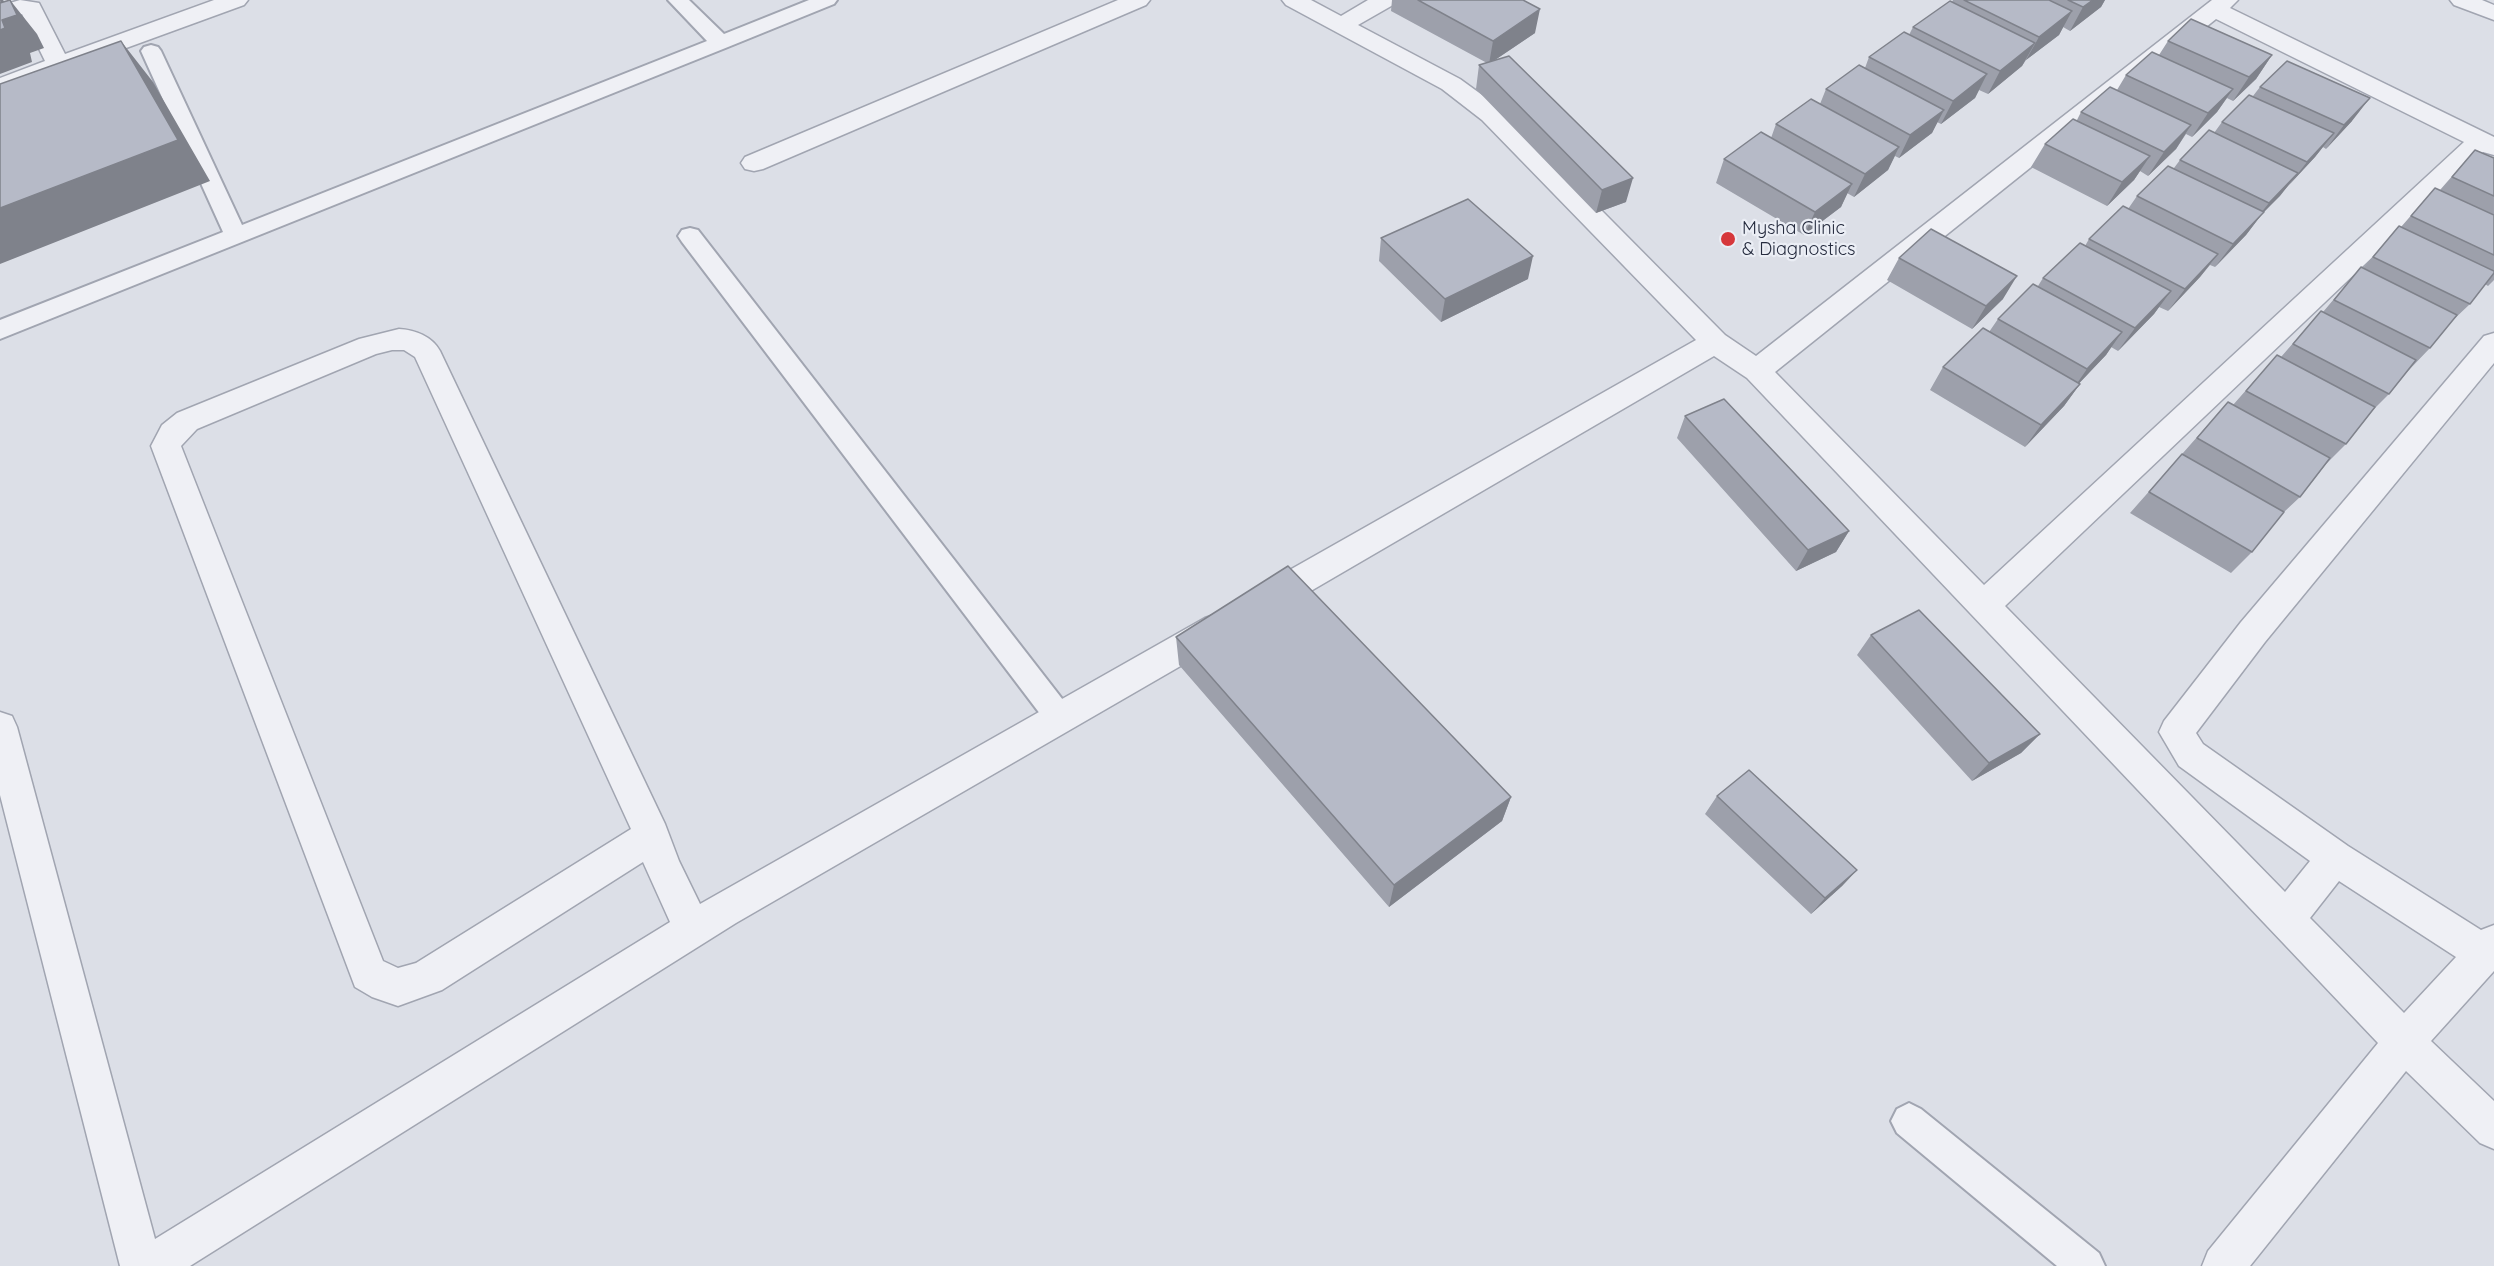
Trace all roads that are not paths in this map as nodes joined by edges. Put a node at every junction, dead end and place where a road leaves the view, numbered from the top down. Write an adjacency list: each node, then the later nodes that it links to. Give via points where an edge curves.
1 (236, 0): 14 (street)
2 (678, 0): 12 (lane)
3 (827, 0): 12 (lane)
4 (1138, 0): 17 (street)
5 (1385, 0): 11 (street)
6 (2462, 0): 9 (street)
7 (1306, 2): 11 (street)
8 (2220, 5): 16 (street); 23 (street)
9 (2494, 13)
10 (0, 14): 14 (street, via 20,7 31,8)
11 (1341, 25): 21 (street, via 1451,84 1491,114)
12 (720, 43): 18 (lane)
13 (151, 51): 18 (lane)
14 (59, 65): 15 (street)
15 (0, 86)
16 (2487, 144): 24 (street)
17 (754, 163)
18 (236, 236): 20 (lane)
19 (690, 236): 25 (lane)
20 (0, 330)
21 (1715, 342): 23 (street); 25 (street)
22 (2494, 343): 28 (street, via 2253,632 2176,732 2191,755)
23 (1757, 371): 24 (street)
24 (1983, 606): 29 (street)
25 (1060, 718): 30 (street)
26 (0, 727): 35 (street)
27 (652, 836): 27 (street, via 426,351 413,340 369,346 187,422 173,433 166,446 369,974 385,985 400,987 428,977); 30 (street)
28 (2336, 858): 29 (street); 31 (street)
29 (2286, 919): 32 (street)
30 (693, 929): 36 (street)
31 (2489, 948): 32 (street)
32 (2404, 1041): 34 (street); 38 (street)
33 (1909, 1121): 37 (lane)
34 (2494, 1129)
35 (141, 1266)
36 (152, 1266)
37 (2085, 1266)
38 (2223, 1266)

